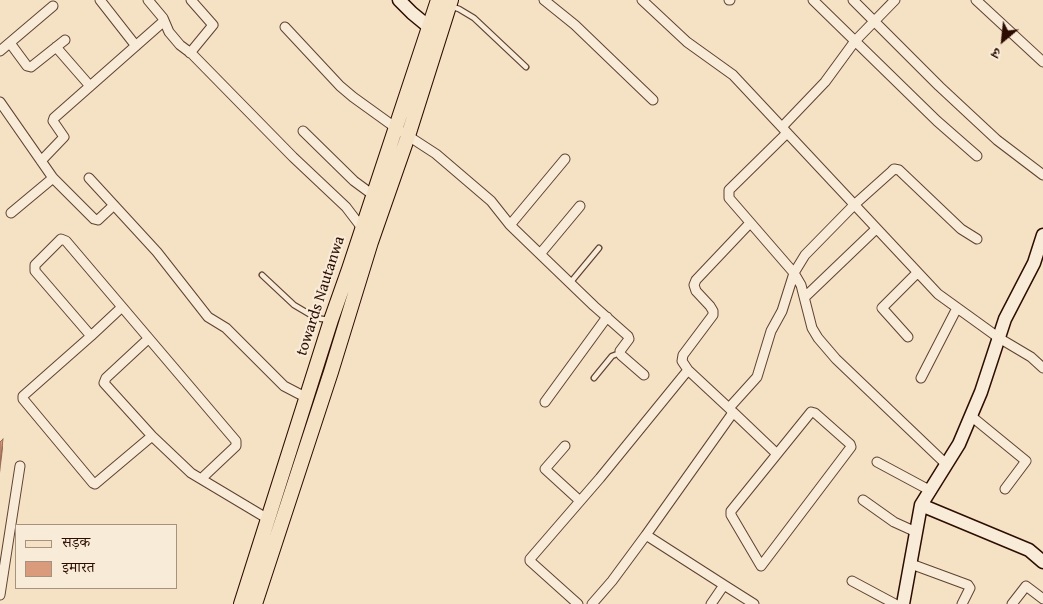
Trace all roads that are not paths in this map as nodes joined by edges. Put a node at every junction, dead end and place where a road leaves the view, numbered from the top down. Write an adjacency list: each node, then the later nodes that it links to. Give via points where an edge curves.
1 (100, 0): 20 (street)
2 (148, 0): 13 (street)
3 (191, 0): 23 (street, via 213,25)
4 (399, 0): 16 (street, via 412,14)
5 (544, 0): 27 (street, via 575,25)
6 (642, 0): 30 (street, via 687,42 733,75)
7 (813, 0): 18 (street)
8 (853, 0): 14 (street)
9 (895, 0): 14 (street)
10 (976, 0): 24 (street)
11 (444, 2): 16 (main road, towards Nautanwa); 25 (lane, via 474,18)
12 (53, 6): 19 (street)
13 (164, 21): 20 (street); 23 (street, via 169,32)
14 (874, 22): 18 (street); 36 (street, via 997,140)
15 (285, 28): 29 (street, via 340,86)
16 (435, 29): 29 (main road, towards Nautanwa); 32 (main road)
17 (65, 40): 21 (street)
18 (855, 41): 30 (street); 33 (street)
19 (10, 43): 21 (street, via 29,67); 22 (street)
20 (136, 46): 26 (street)
21 (56, 47): 26 (street)
22 (0, 51)
23 (190, 52): 46 (street, via 346,207)
24 (1043, 62)
25 (526, 67)
26 (90, 86): 35 (street, via 54,118 64,137)
27 (653, 100)
28 (0, 102): 35 (street)
29 (396, 128): 32 (street); 39 (main road, towards Nautanwa)
30 (784, 130): 40 (street); 44 (street, via 729,190 729,198)
31 (304, 131): 39 (street)
32 (408, 136): 45 (street, via 456,170 495,205); 97 (main road)
33 (977, 156)
34 (565, 159): 45 (street)
35 (41, 160): 37 (street)
36 (1043, 175)
37 (53, 178): 41 (street, via 96,221); 43 (street)
38 (89, 178): 41 (street)
39 (373, 195): 46 (main road, towards Nautanwa)
40 (854, 205): 47 (street); 49 (street, via 897,169); 52 (street, via 805,255)
41 (114, 206): 71 (street, via 161,257 208,317 226,328 284,386)
42 (580, 206): 51 (street)
43 (11, 213)
44 (750, 223): 52 (street); 67 (street, via 696,280 696,291 713,311 713,316 684,355 682,360)
45 (510, 224): 51 (street)
46 (362, 228): 60 (main road, towards Nautanwa)
47 (876, 229): 53 (street); 56 (street)
48 (1043, 235): 63 (street, via 1034,263 1005,319)
49 (977, 239)
50 (599, 248): 55 (lane)
51 (540, 254): 55 (street)
52 (794, 273): 56 (street); 73 (street, via 757,377)
53 (918, 273): 58 (street); 62 (street, via 882,308)
54 (262, 275): 60 (lane, via 294,305 316,318)
55 (570, 283): 59 (street)
56 (805, 297): 79 (street, via 812,328 828,350)
57 (122, 307): 61 (street); 61 (street, via 61,239 35,265 35,271); 64 (street)
58 (957, 308): 63 (street); 70 (street)
59 (607, 317): 65 (street, via 629,337); 72 (street)
60 (331, 320): 71 (main road, towards Nautanwa)
61 (91, 336): 75 (street, via 22,399 92,484)
62 (908, 337)
63 (999, 338): 66 (street); 74 (street)
64 (148, 339): 75 (street, via 104,383); 81 (street, via 236,441 236,446)
65 (620, 353): 68 (street); 69 (lane, via 612,356)
66 (1043, 368)
67 (688, 370): 73 (street); 85 (street)
68 (644, 375)
69 (594, 378)
70 (921, 378)
71 (307, 398): 87 (main road, towards Nautanwa)
72 (545, 402)
73 (731, 410): 77 (street); 89 (street)
74 (971, 416): 79 (street); 82 (street, via 1026,461)
75 (152, 436): 81 (street)
76 (565, 446): 85 (street, via 545,469)
77 (777, 454): 77 (street, via 731,511 761,566 851,447 813,412)
78 (877, 462): 83 (street)
79 (947, 465): 83 (street)
80 (20, 466): 94 (street)
81 (202, 480): 87 (street)
82 (1005, 489)
83 (931, 491): 86 (street)
84 (863, 500): 88 (street, via 886,517)
85 (580, 501): 98 (street, via 530,558)
86 (921, 505): 88 (street); 90 (street, via 1029,550)
87 (268, 519): 96 (main road, towards Nautanwa)
88 (916, 532): 91 (street)
89 (646, 535): 93 (street); 99 (street)
90 (1043, 562)
91 (910, 564): 103 (street); 104 (street, via 968,585 970,588)
92 (852, 581): 102 (street)
93 (724, 585): 100 (street); 101 (street)
94 (0, 595)
95 (1043, 599): 105 (street, via 1026,586)
96 (241, 604)
97 (256, 604)
98 (578, 604)
99 (592, 604)
100 (711, 604)
101 (754, 604)
102 (895, 604)
103 (903, 604)
104 (962, 604)
105 (1012, 604)

